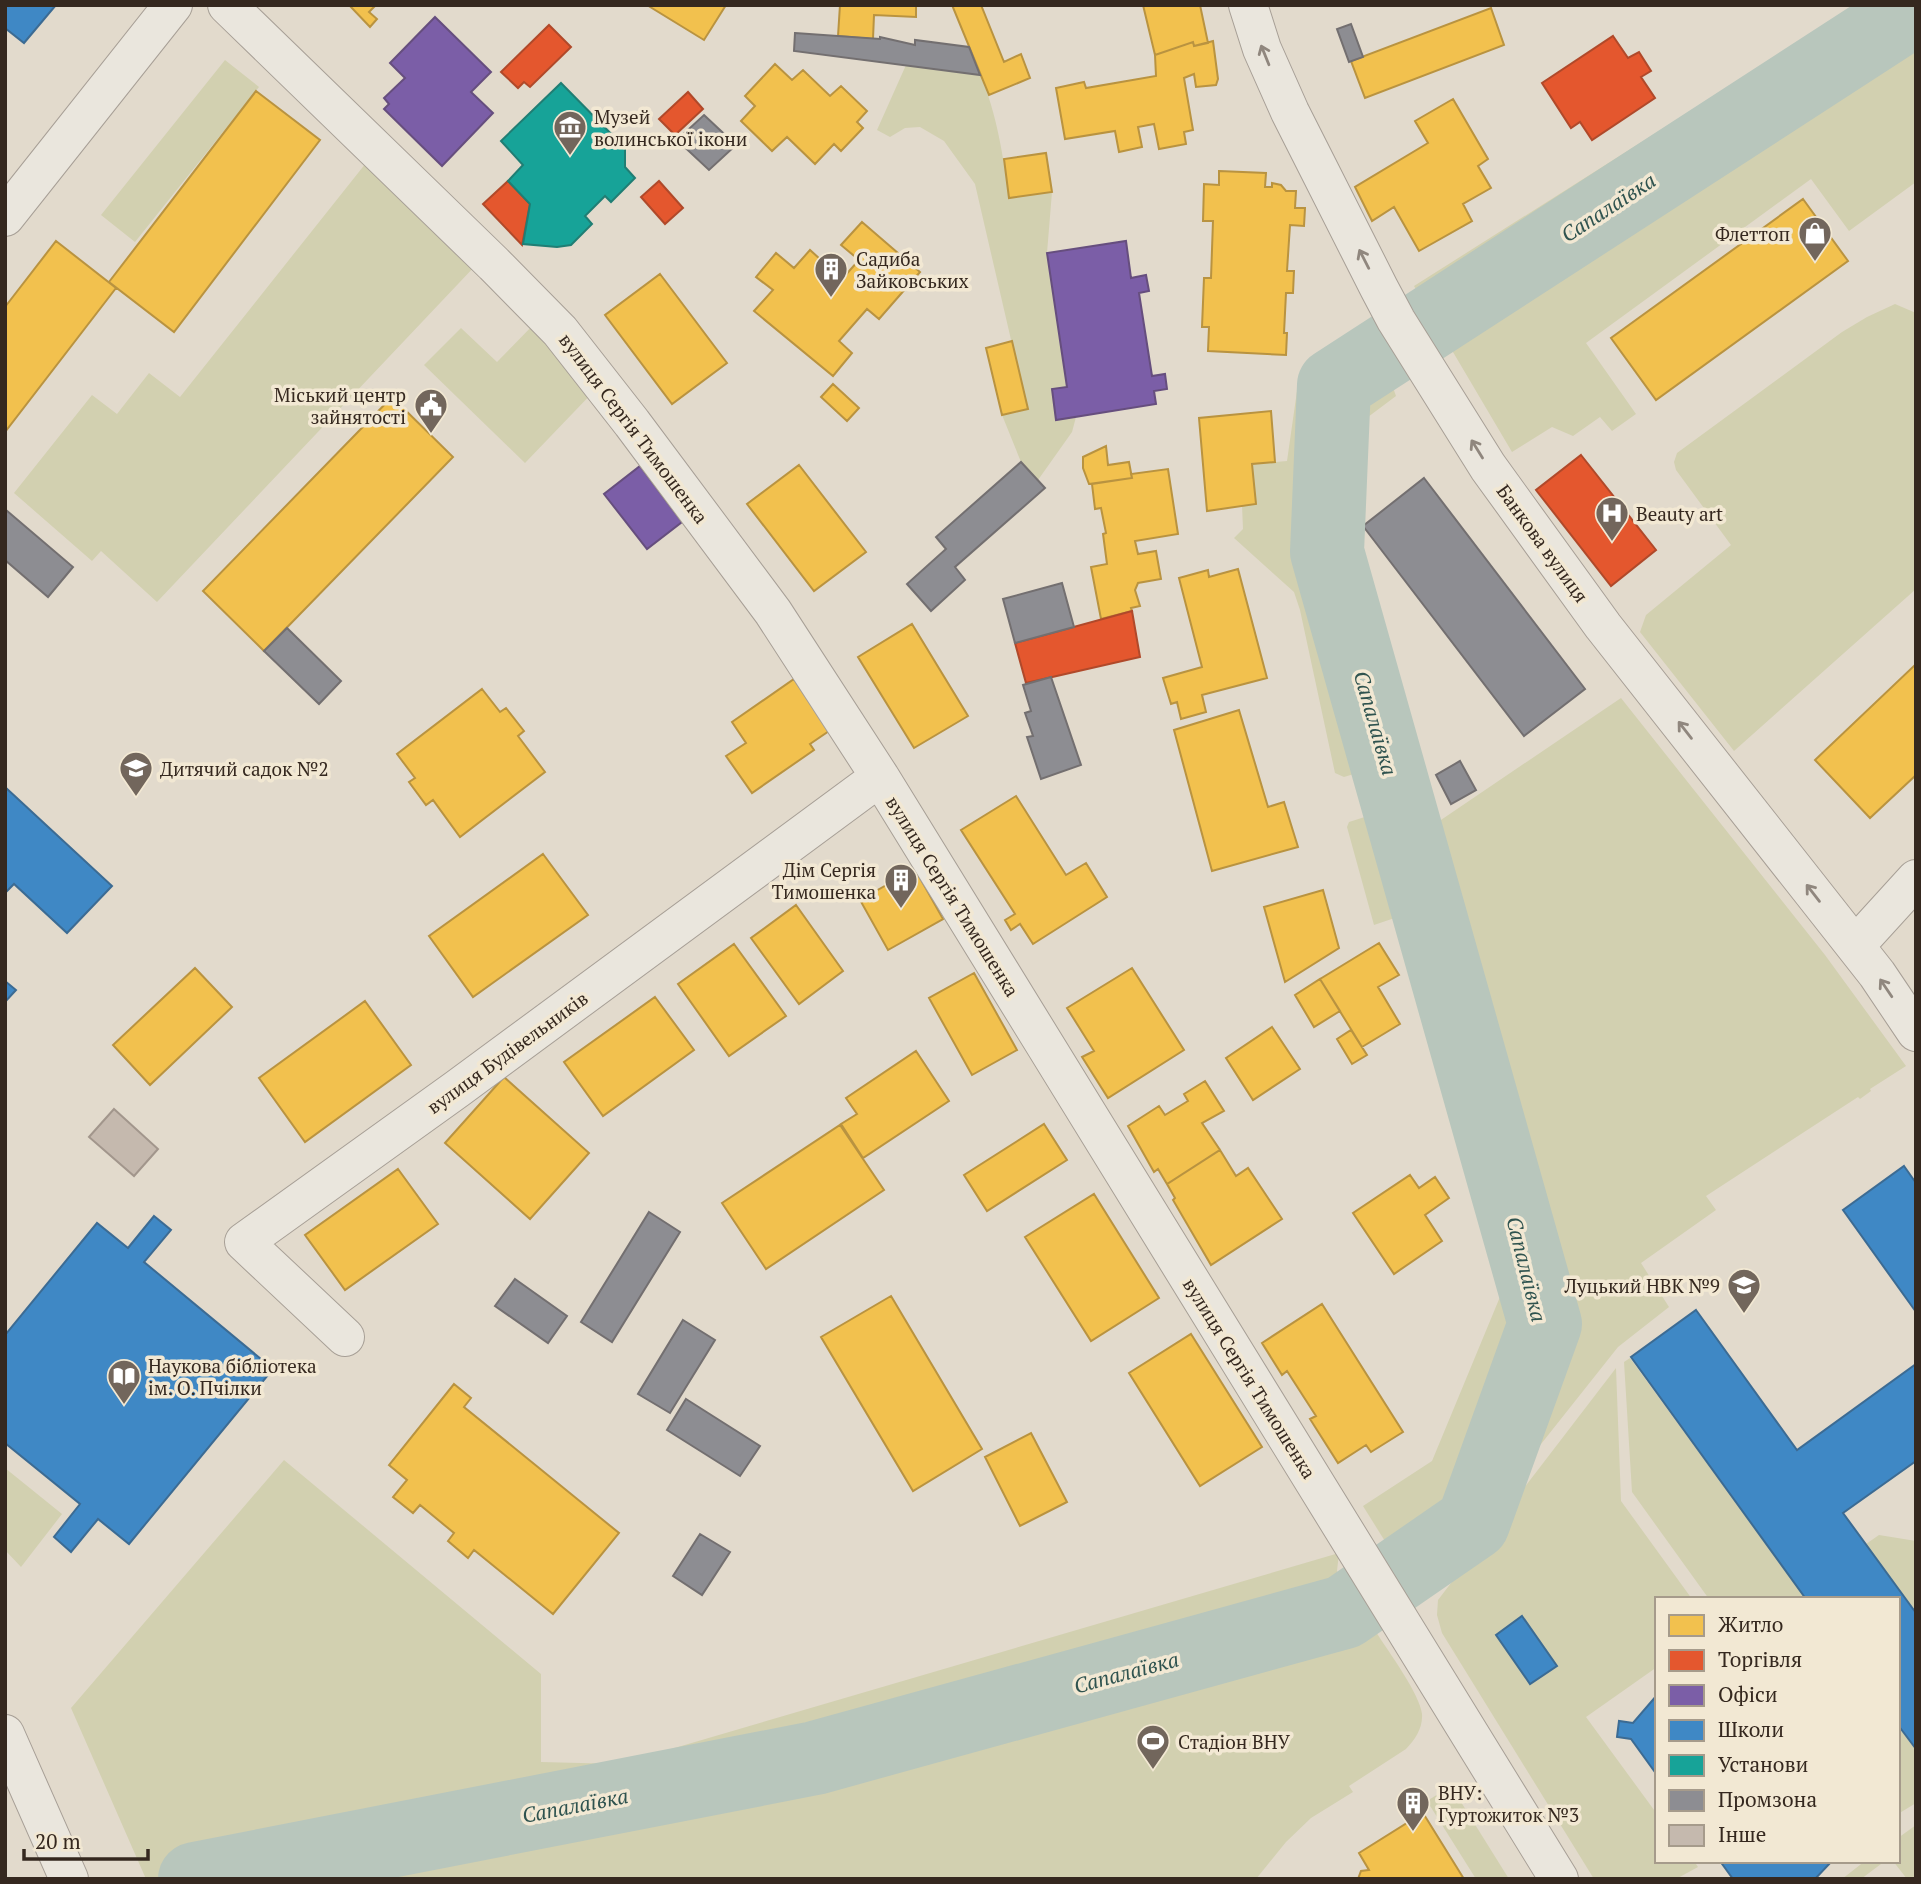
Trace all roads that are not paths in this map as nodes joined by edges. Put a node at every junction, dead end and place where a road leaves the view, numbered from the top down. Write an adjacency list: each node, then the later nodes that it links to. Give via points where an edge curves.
1 (173, 5): 4 (street)
2 (227, 5): 5 (street, вулиця Сергія Тимошенка, via 560,331 773,612)
3 (1248, 5): 7 (street, Банкова вулиця, one-way to 3, via 1603,626 1488,467 1405,333 1290,112)
4 (5, 217)
5 (880, 777): 9 (street, вулиця Будівельників, via 244,1242); 12 (street, вулиця Сергія Тимошенка)
6 (1916, 879): 7 (street)
7 (1855, 946): 8 (street, Банкова вулиця, one-way to 7)
8 (1916, 1032)
9 (345, 1337)
10 (5, 1734): 11 (street)
11 (69, 1879)
12 (1559, 1879)

